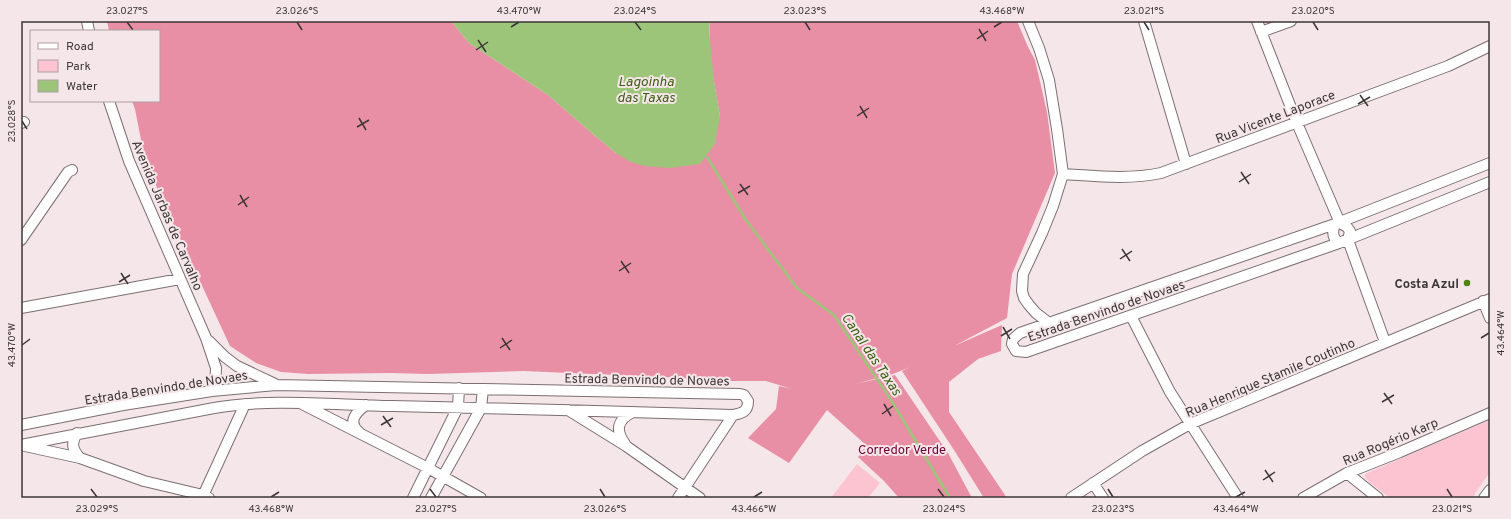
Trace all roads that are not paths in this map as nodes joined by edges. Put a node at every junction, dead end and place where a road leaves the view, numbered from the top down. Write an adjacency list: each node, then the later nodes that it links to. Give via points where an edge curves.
1 (1028, 21): 12 (street, via 1040,48 1049,80)
2 (1144, 21): 9 (street)
3 (1257, 21): 5 (street)
4 (1291, 21): 5 (street)
5 (1261, 32): 8 (street)
6 (1490, 46): 8 (street, Rua Vicente Laporace, via 1448,66)
7 (109, 102): 17 (street, Avenida Jarbas de Carvalho, via 129,161)
8 (1297, 123): 9 (street, Rua Vicente Laporace); 14 (street)
9 (1186, 164): 12 (street, Rua Vicente Laporace, via 1161,172 1127,178)
10 (1490, 164): 14 (street, Estrada Benvindo de Novaes)
11 (72, 170): 15 (street, via 68,172)
12 (1063, 174): 22 (street, via 1053,206 1023,274 1022,282 1024,298)
13 (1490, 182): 16 (street, Estrada Benvindo de Novaes)
14 (1338, 224): 16 (street, via 1333,229 1333,236); 16 (street, via 1350,231); 22 (street, Estrada Benvindo de Novaes)
15 (21, 240)
16 (1344, 242): 20 (street, Estrada Benvindo de Novaes); 24 (street)
17 (180, 279): 19 (street); 23 (street, Avenida Jarbas de Carvalho)
18 (1486, 300): 21 (street); 24 (street, Rua Henrique Stamile Coutinho)
19 (21, 308)
20 (1131, 316): 22 (street, Estrada Benvindo de Novaes, via 1026,352 1016,350 1012,344 1016,336); 38 (street, via 1170,392)
21 (1490, 318)
22 (1049, 323)
23 (206, 338): 25 (street, Avenida Jarbas de Carvalho, via 224,357 237,366); 28 (street, Avenida Jarbas de Carvalho, via 216,368)
24 (1385, 342): 38 (street, Rua Henrique Stamile Coutinho)
25 (276, 385): 26 (street, Estrada Benvindo de Novaes); 28 (street, Estrada Benvindo de Novaes)
26 (459, 388): 27 (street, Estrada Benvindo de Novaes); 32 (street)
27 (483, 389): 33 (street); 37 (street, Estrada Benvindo de Novaes, via 744,395 748,401 747,409)
28 (215, 390): 39 (street, Estrada Benvindo de Novaes)
29 (299, 402): 30 (street); 31 (street); 41 (street)
30 (245, 404): 40 (street); 51 (street)
31 (366, 405): 32 (street); 41 (street, via 358,411 353,422)
32 (458, 407): 33 (street); 45 (street)
33 (481, 408): 34 (street); 47 (street)
34 (568, 410): 35 (street); 43 (street)
35 (632, 412): 37 (street); 43 (street, via 622,419 619,426 618,432)
36 (1490, 413): 46 (street, Rua Rogério Karp)
37 (733, 414): 49 (street)
38 (1190, 424): 48 (street, Rua Henrique Stamile Coutinho); 59 (street)
39 (21, 425)
40 (77, 433): 42 (street); 44 (street, via 72,443)
41 (361, 434): 45 (street)
42 (21, 445): 44 (street)
43 (626, 446): 49 (street)
44 (80, 458): 51 (street)
45 (428, 468): 47 (street); 52 (street)
46 (1347, 473): 60 (street, Rua Rogério Karp); 61 (street)
47 (443, 476): 53 (street); 54 (street)
48 (1093, 483): 57 (street, Rua Henrique Stamile Coutinho); 58 (street)
49 (685, 487): 55 (street); 56 (street)
50 (1490, 490): 62 (street)
51 (205, 497)
52 (413, 498)
53 (431, 498)
54 (481, 498)
55 (678, 498)
56 (700, 498)
57 (1071, 498)
58 (1103, 498)
59 (1238, 498)
60 (1303, 498)
61 (1378, 498)
62 (1484, 498)

